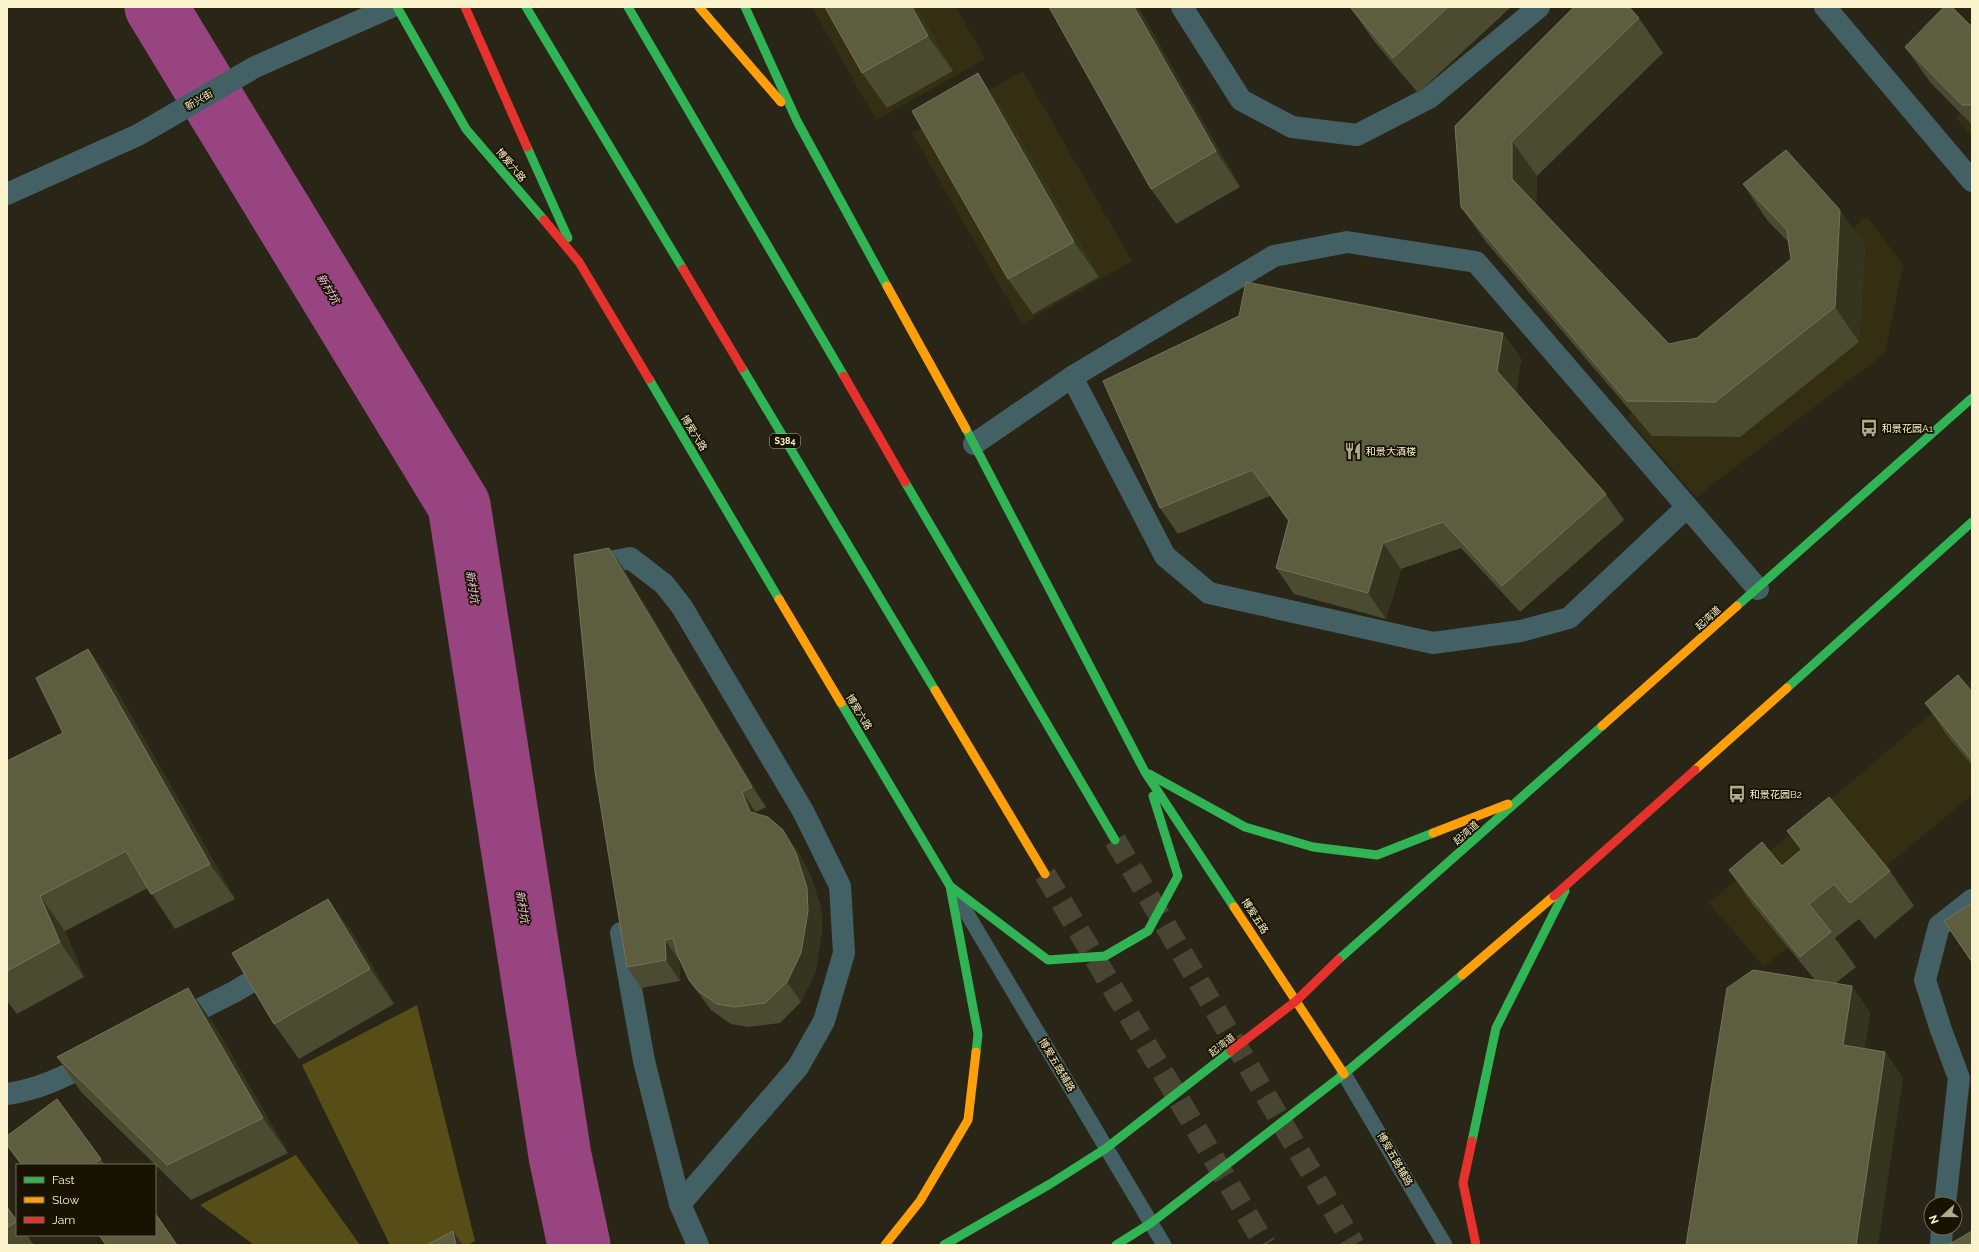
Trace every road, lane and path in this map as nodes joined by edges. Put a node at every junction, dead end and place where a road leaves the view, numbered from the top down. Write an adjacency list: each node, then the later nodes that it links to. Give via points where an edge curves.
1 (391, 7): 13 (street, 新兴街, via 255,66 138,135)
2 (397, 7): 14 (main road, 博爱六路, via 466,129)
3 (465, 7): 14 (main road)
4 (526, 7): 25 (main road, S384)
5 (628, 7): 24 (main road)
6 (699, 7): 11 (main road)
7 (745, 7): 11 (main road)
8 (1182, 7): 9 (street, via 1241,100 1292,127 1357,135 1429,98)
9 (1539, 7)
10 (1825, 7): 12 (street)
11 (797, 121): 17 (main road)
12 (1972, 181)
13 (7, 194)
14 (578, 262): 27 (main road, 博爱六路)
15 (1072, 377): 17 (street); 18 (street, via 1274,256 1347,242 1476,262); 18 (street, via 1165,556 1209,593 1433,643 1520,631 1569,618)
16 (1972, 398): 21 (main road, 起湾道)
17 (974, 444): 22 (main road)
18 (1687, 507): 21 (street)
19 (1972, 522): 26 (main road)
20 (580, 585): 38 (street, via 579,569 630,558 664,584 682,607 802,811 840,886 844,953 824,1021 798,1067)
21 (1758, 589): 23 (main road, 起湾道)
22 (1145, 772): 23 (main road, via 1245,827 1313,847 1377,855); 27 (main road, via 1178,876 1148,931 1105,956 1048,960); 31 (main road, 博爱五路)
23 (1522, 799): 31 (main road, 起湾道, via 1347,952)
24 (1115, 840)
25 (1045, 874)
26 (1569, 883): 34 (main road); 46 (main road, via 1496,1028 1463,1183)
27 (950, 886): 36 (lane, 博爱五路辅路); 41 (main road, via 978,1034 968,1120 920,1201)
28 (1972, 900): 37 (street, via 1939,926 1924,980 1959,1078)
29 (618, 914): 38 (street, via 644,1060)
30 (295, 957): 32 (street, via 234,992)
31 (1296, 1001): 34 (main road, 博爱五路); 36 (main road, 起湾道)
32 (156, 1031)
33 (113, 1052): 35 (street, via 49,1084)
34 (1344, 1074): 39 (main road); 45 (lane, 博爱五路辅路)
35 (7, 1094)
36 (1105, 1149): 39 (lane, 博爱五路辅路); 42 (main road, 起湾道)
37 (1945, 1196)
38 (680, 1204): 40 (street)
39 (1151, 1223): 43 (main road); 44 (lane, 博爱五路辅路)
40 (698, 1245)
41 (885, 1245)
42 (944, 1245)
43 (1116, 1245)
44 (1164, 1245)
45 (1445, 1245)
46 (1476, 1245)

